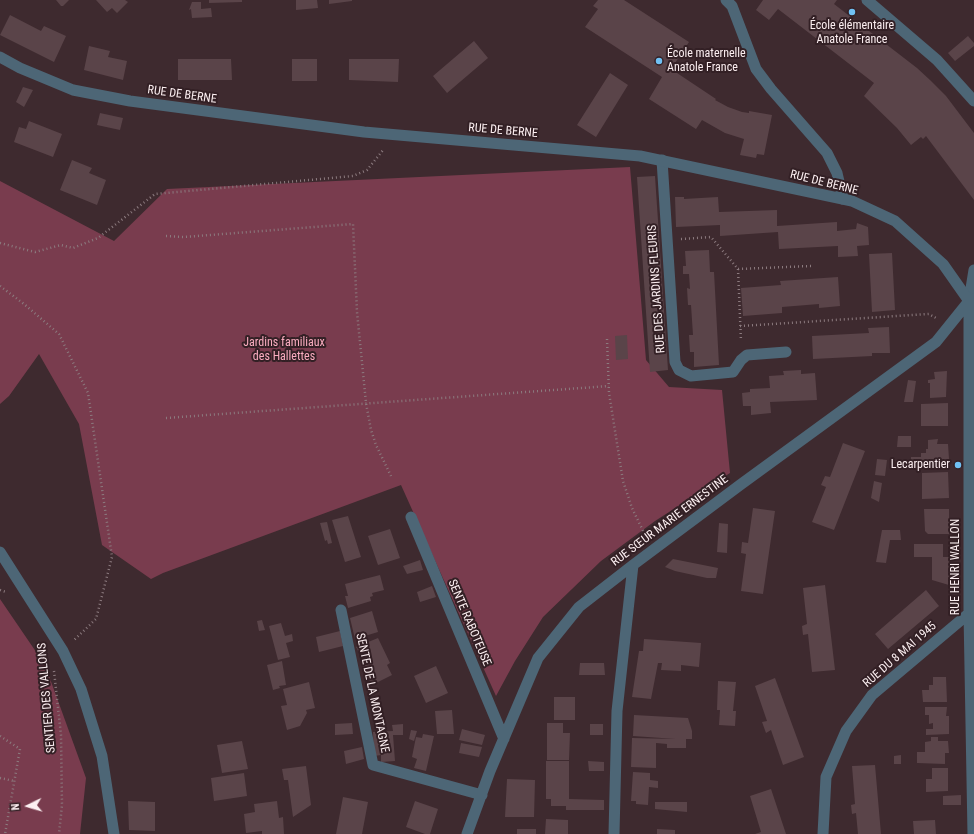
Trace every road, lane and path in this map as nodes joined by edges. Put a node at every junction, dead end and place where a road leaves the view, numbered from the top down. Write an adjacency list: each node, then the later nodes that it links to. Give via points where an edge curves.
1 (726, 0): 7 (street, via 732,6 756,69 827,153 837,173)
2 (867, 0): 4 (street, via 937,60)
3 (0, 57): 5 (street, RUE DE BERNE, via 72,90 237,116)
4 (974, 100)
5 (395, 134): 6 (street, RUE DE BERNE); 10 (path, via 367,170 353,176 155,194 98,238 73,248 61,245 35,252)
6 (662, 160): 7 (street, RUE DE BERNE); 9 (street, RUE DES JARDINS FLEURIS)
7 (843, 199): 15 (street, RUE DE BERNE, via 895,221 943,264)
8 (166, 236): 22 (path, via 184,237 352,224)
9 (667, 240): 12 (path, via 711,237); 20 (street, RUE DES JARDINS FLEURIS, via 675,362 679,370 692,376 734,372)
10 (0, 243)
11 (811, 266): 12 (path)
12 (738, 269): 16 (path)
13 (974, 270): 15 (street, RUE HENRI WALLON)
14 (0, 286): 31 (path, via 59,334 88,393 112,557 96,619)
15 (971, 300): 17 (street, RUE SŒUR MARIE ERNESTINE); 30 (street, RUE HENRI WALLON)
16 (740, 326): 17 (path, via 929,314); 20 (path)
17 (948, 327): 26 (street, RUE SŒUR MARIE ERNESTINE, via 936,342)
18 (606, 339): 21 (path)
19 (786, 352): 20 (street, RUE DES JARDINS FLEURIS, via 747,355)
20 (741, 360)
21 (609, 386): 22 (path); 26 (path, via 622,481)
22 (366, 403): 23 (path); 24 (path, via 376,445)
23 (166, 418)
24 (391, 476)
25 (411, 517): 34 (street, SENTE RABOTEUSE)
26 (652, 550): 28 (street, RUE SŒUR MARIE ERNESTINE)
27 (0, 552): 31 (street)
28 (633, 565): 34 (street, RUE SŒUR MARIE ERNESTINE, via 579,607 538,658); 42 (street, via 617,711)
29 (341, 610): 37 (street, SENTE DE LA MONTAGNE, via 374,765)
30 (972, 611): 43 (street, RUE DU 8 MAI 1945, via 872,695 846,731 826,777); 44 (street, RUE HENRI WALLON)
31 (63, 651): 40 (street, via 80,689 102,756)
32 (53, 668): 39 (path, SENTIER DES VALLONS, via 61,735 62,805)
33 (0, 736): 36 (path, via 20,749)
34 (504, 739): 37 (street, RUE SŒUR MARIE ERNESTINE)
35 (0, 778): 36 (path)
36 (14, 781): 38 (path)
37 (482, 795): 41 (street, RUE SŒUR MARIE ERNESTINE)
38 (5, 834)
39 (59, 834)
40 (114, 834)
41 (467, 834)
42 (614, 834)
43 (823, 834)
44 (973, 834)

